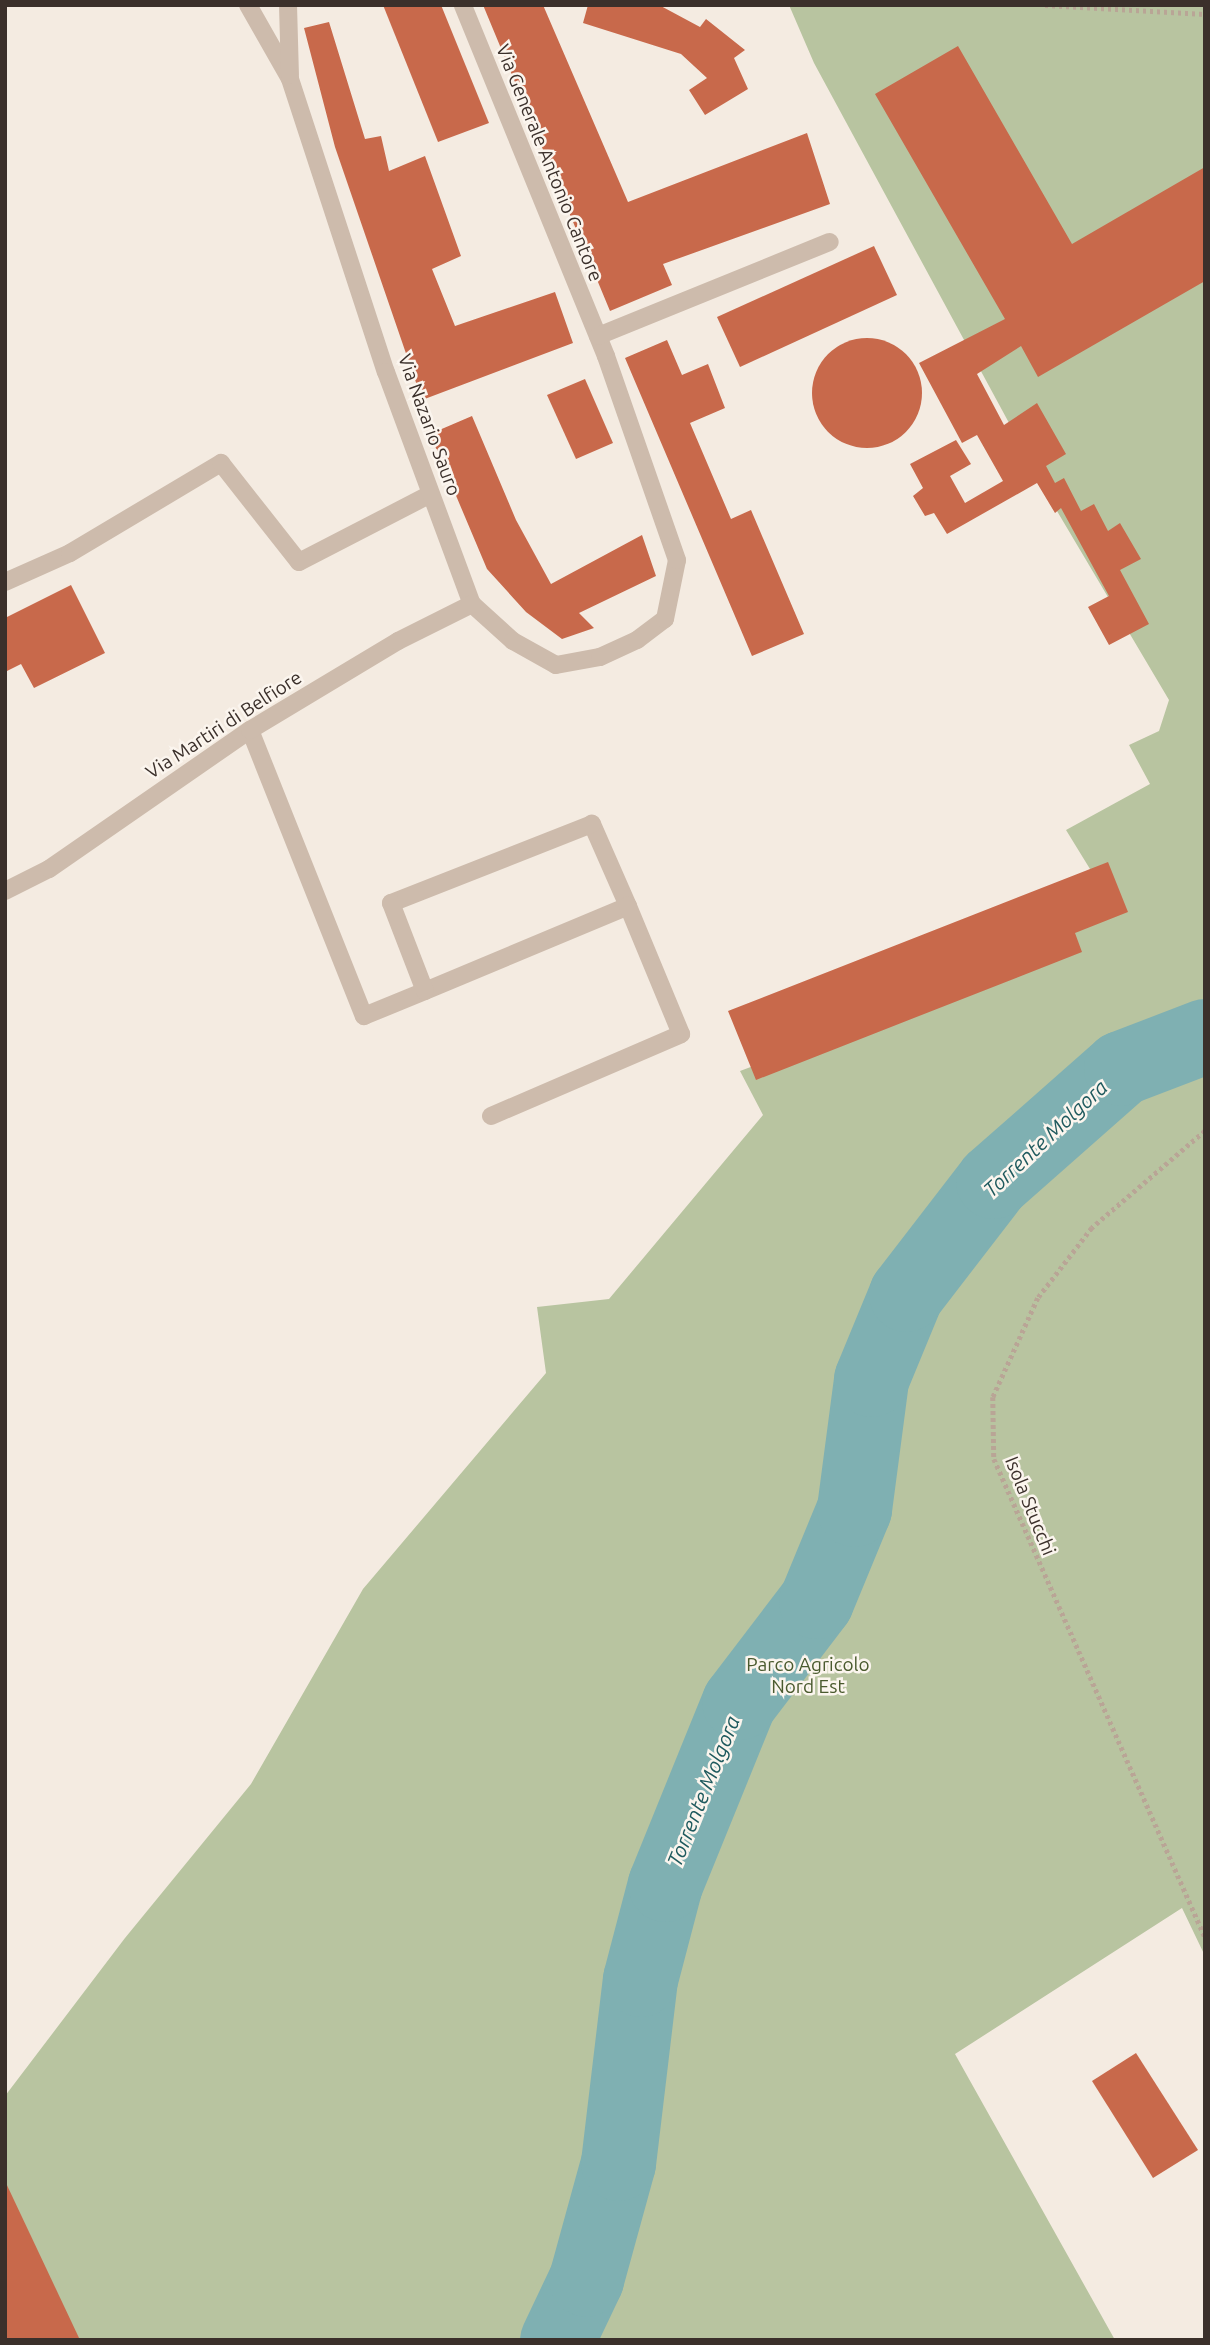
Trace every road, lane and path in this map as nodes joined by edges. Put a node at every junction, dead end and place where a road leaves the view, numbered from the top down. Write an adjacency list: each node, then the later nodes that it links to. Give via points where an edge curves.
1 (248, 5): 6 (street, Via Nazario Sauro)
2 (288, 5): 6 (street, Via Nazario Sauro)
3 (463, 5): 8 (street, Via Generale Antonio Cantore)
4 (1045, 5): 5 (path)
5 (1205, 15)
6 (290, 79): 9 (street, Via Nazario Sauro)
7 (830, 242): 8 (street)
8 (598, 336): 12 (street, Via Generale Antonio Cantore, via 677,560 665,620)
9 (431, 494): 10 (street, via 299,562 221,463 71,553); 11 (street, Via Nazario Sauro)
10 (5, 582)
11 (472, 604): 12 (street, Via Nazario Sauro, via 513,641 556,665 600,657); 13 (street, Via Martiri di Belfiore, via 398,641)
12 (637, 640)
13 (250, 730): 14 (street, Via Martiri di Belfiore, via 49,869); 16 (street, via 364,1016)
14 (5, 891)
15 (628, 906): 16 (street); 16 (street, via 592,824 391,903); 17 (street, via 681,1034)
16 (425, 991)
17 (491, 1116)
18 (1205, 1131): 19 (path, Isola Stucchi, via 1092,1228 1038,1298 993,1397 994,1459)
19 (1205, 1937)

